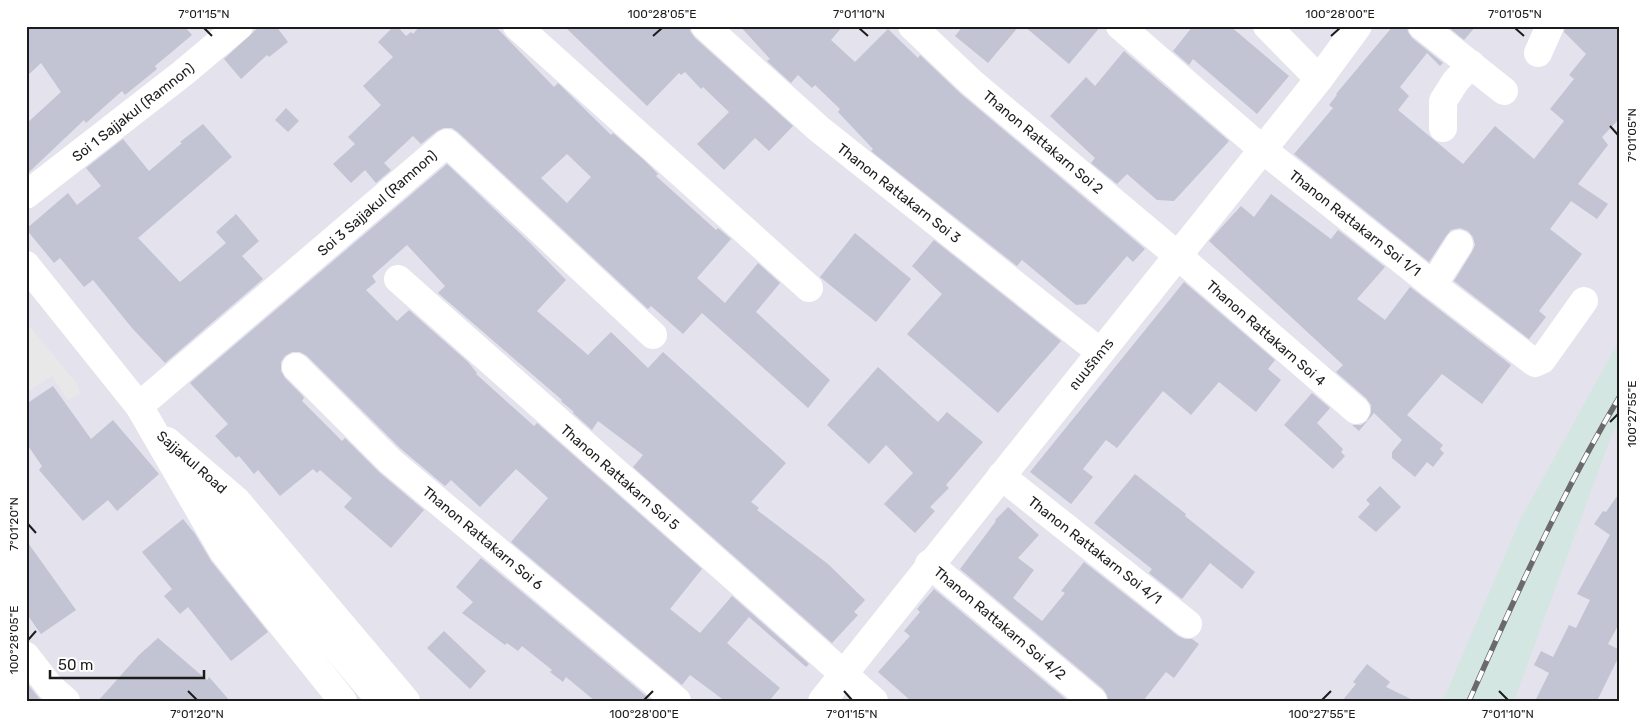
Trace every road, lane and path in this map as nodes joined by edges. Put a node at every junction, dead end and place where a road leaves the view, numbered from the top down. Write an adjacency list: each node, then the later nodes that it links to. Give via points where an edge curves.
1 (240, 26): 16 (street, Soi 1 Sajjakul (Ramnon))
2 (517, 26): 22 (street)
3 (705, 26): 25 (street, Thanon Rattakarn Soi 3, via 819,129)
4 (912, 26): 18 (street, Thanon Rattakarn Soi 2, via 971,82)
5 (1120, 26): 15 (street, Thanon Rattakarn Soi 1/1)
6 (1267, 26): 12 (street)
7 (1358, 26): 12 (street, ถนนรัถการ)
8 (1422, 26): 11 (street)
9 (1550, 26): 10 (street)
10 (1538, 53)
11 (1471, 64): 13 (street); 14 (street, via 1442,101)
12 (1319, 79): 15 (street, ถนนรัถการ)
13 (1504, 91)
14 (1443, 128)
15 (1262, 149): 18 (street, ถนนรัถการ); 21 (street, Thanon Rattakarn Soi 1/1)
16 (26, 196)
17 (1459, 244): 21 (street, Thanon Rattakarn Soi 1/1)
18 (1177, 255): 25 (street, ถนนรัถการ); 27 (street, Thanon Rattakarn Soi 4)
19 (26, 265): 28 (street, Sajjakul Road)
20 (398, 279): 33 (street, Thanon Rattakarn Soi 5)
21 (1433, 285): 23 (street, via 1535,363 1542,360)
22 (808, 288)
23 (1584, 301)
24 (653, 335): 28 (street, Soi 3 Sajjakul (Ramnon), via 447,143)
25 (1100, 352): 29 (street, ถนนรัถการ)
26 (296, 367): 38 (street, Thanon Rattakarn Soi 6, via 390,461)
27 (1356, 410)
28 (145, 416): 35 (street, Sajjakul Road, via 223,551); 36 (street, Sajjakul Road, via 238,533); 37 (street, Sajjakul Road, via 237,500)
29 (1001, 476): 30 (street, ถนนรัถการ); 31 (street, Thanon Rattakarn Soi 4/1)
30 (929, 564): 33 (street, ถนนรัถการ); 41 (street, Thanon Rattakarn Soi 4/2)
31 (1188, 624)
32 (26, 656): 34 (street, via 50,687)
33 (844, 673): 39 (street, ถนนรัถการ); 40 (street, Thanon Rattakarn Soi 5)
34 (66, 701)
35 (343, 701)
36 (381, 701)
37 (406, 701)
38 (677, 701)
39 (822, 701)
40 (874, 701)
41 (1093, 701)

